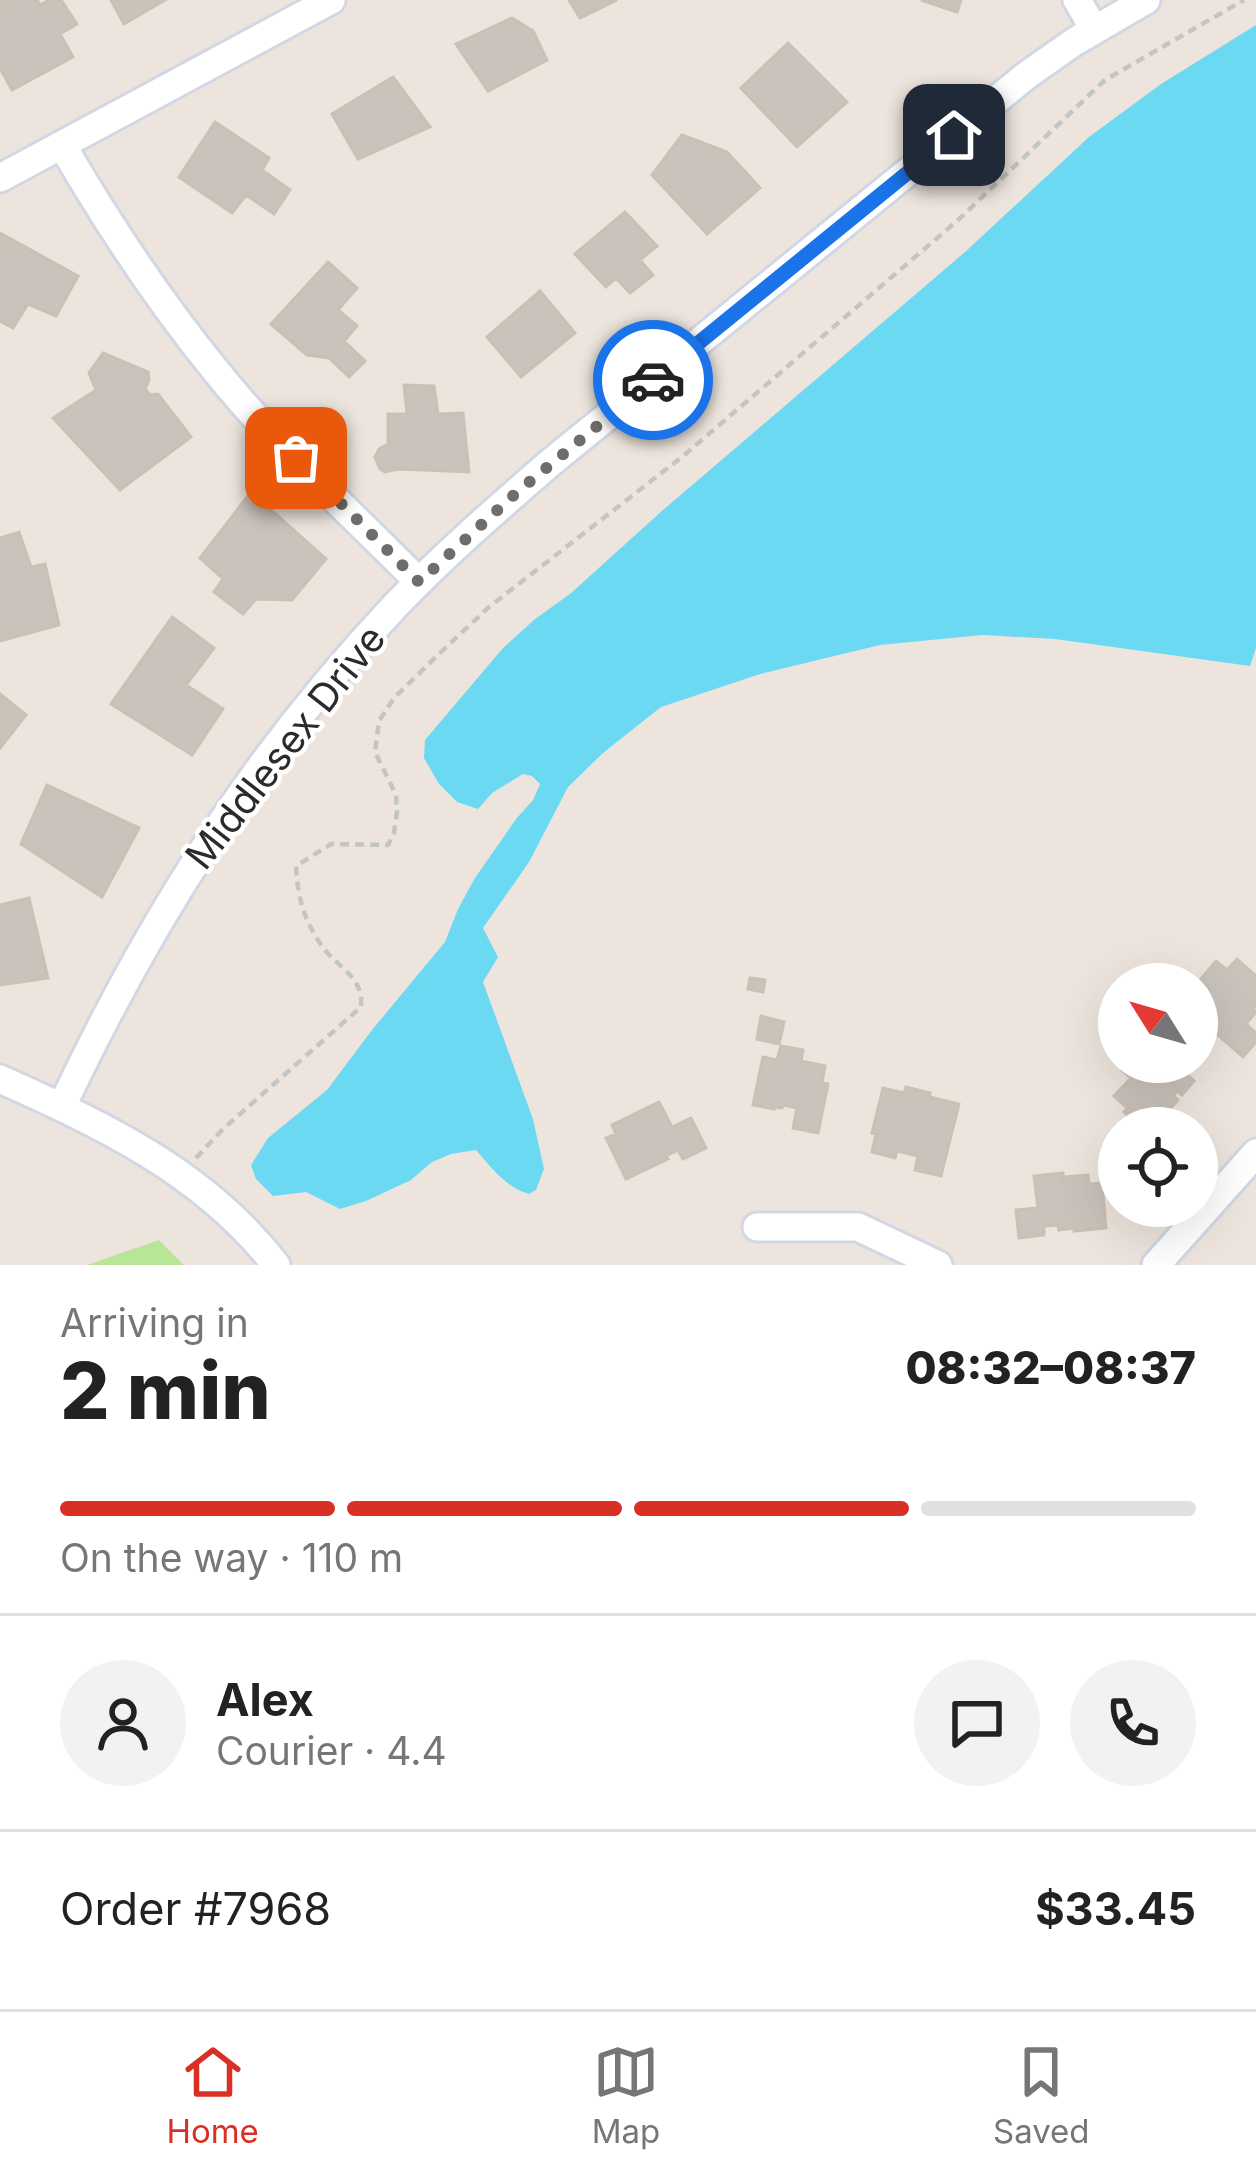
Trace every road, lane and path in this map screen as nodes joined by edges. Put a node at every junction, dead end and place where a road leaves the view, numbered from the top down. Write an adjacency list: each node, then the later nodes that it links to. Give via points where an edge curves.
1 (331, 0): 6 (street)
2 (1077, 0): 5 (street)
3 (1146, 0): 5 (street, Middlesex Drive)
4 (1244, 0): 12 (path, via 1105,80 957,221 682,457 489,607 394,698 379,722 375,752 395,794 388,845 331,844 296,866 299,902 323,949 356,980 361,1007 223,1129)
5 (1094, 29): 8 (street, Middlesex Drive, via 550,463)
6 (62, 145): 7 (street); 8 (street, via 148,283 218,375)
7 (0, 178)
8 (419, 582): 10 (street, Middlesex Drive, via 335,672 225,814 160,915)
9 (0, 1079): 10 (street)
10 (62, 1106): 12 (street)
11 (1256, 1153): 16 (street)
12 (183, 1176): 14 (street)
13 (757, 1227): 15 (street, via 858,1227)
14 (275, 1265)
15 (938, 1265)
16 (1156, 1265)

